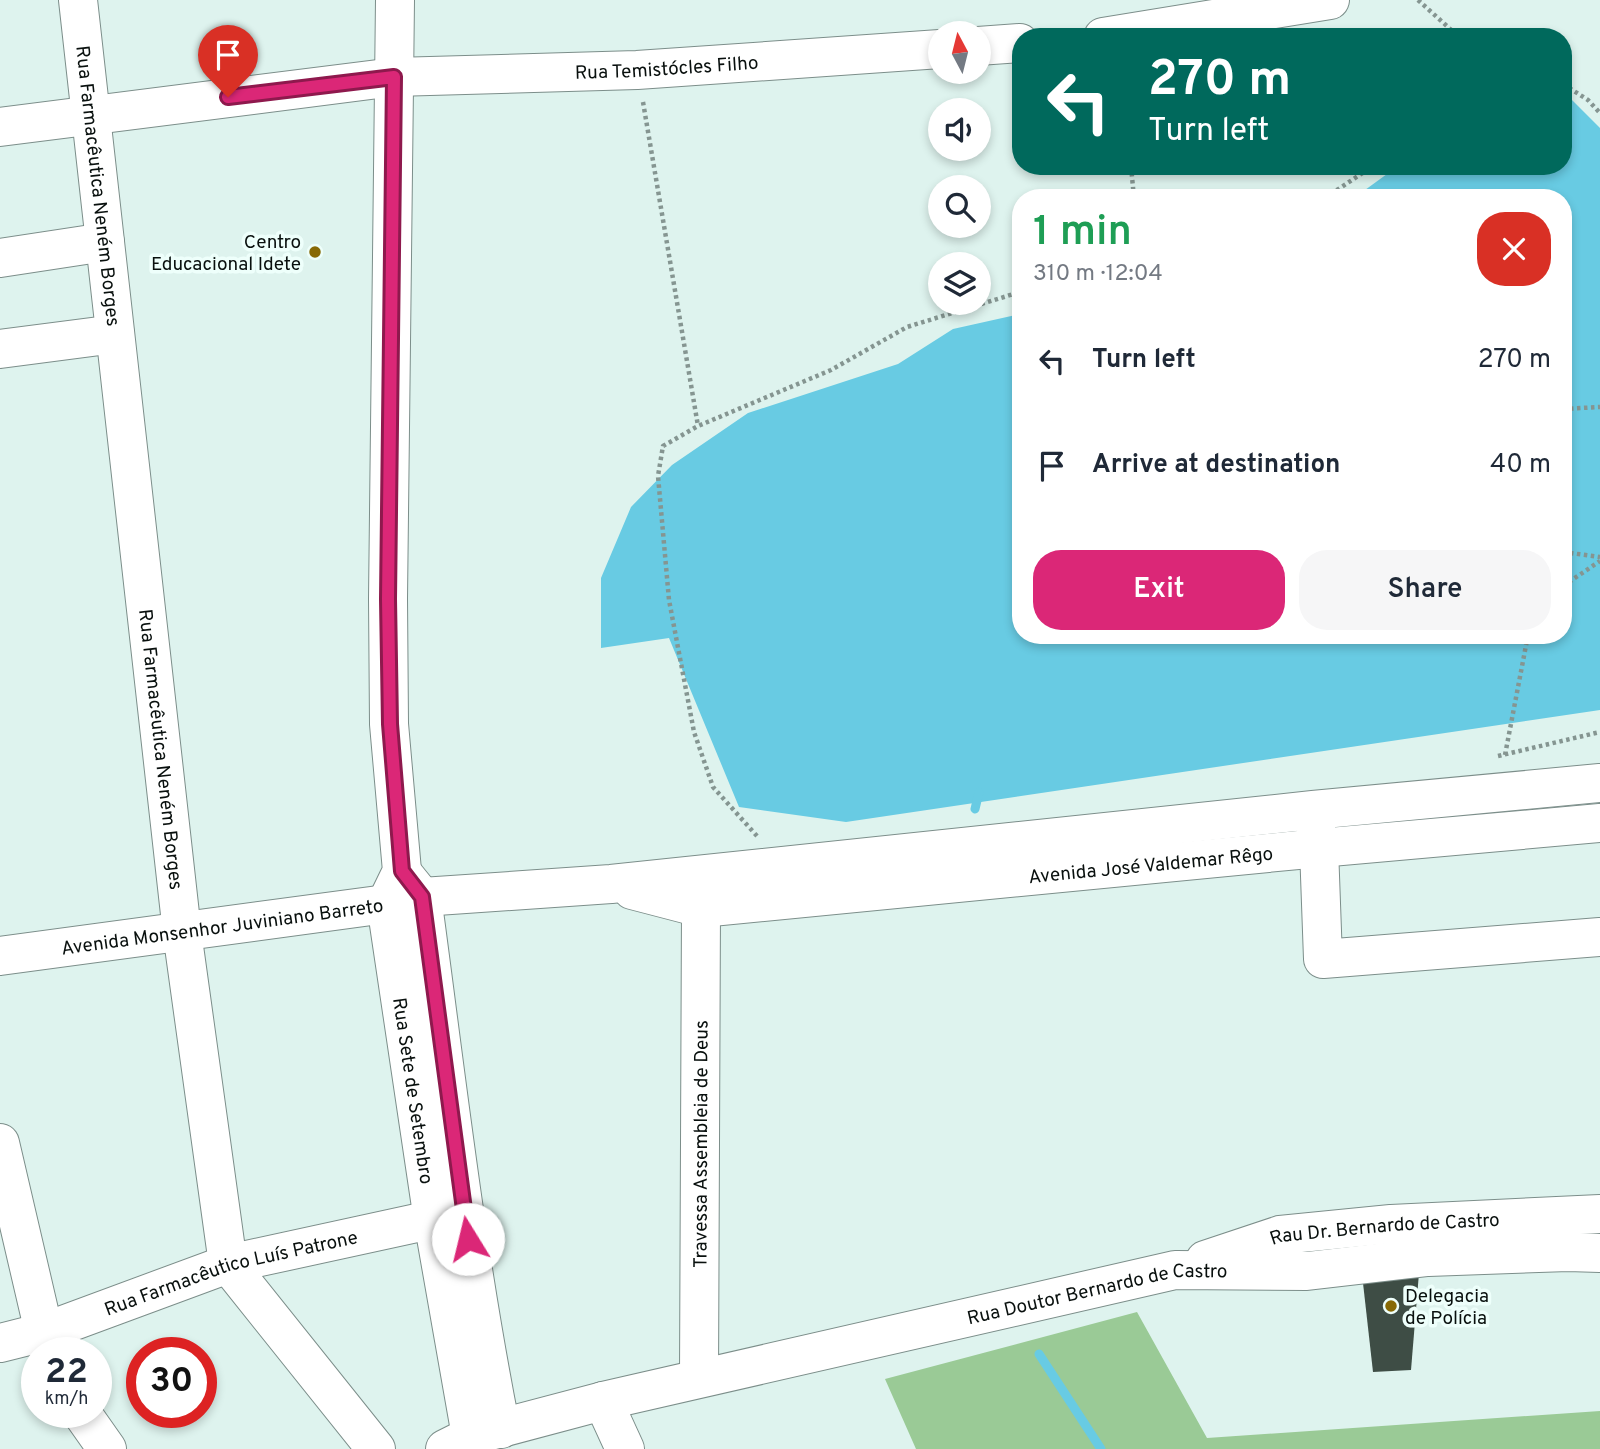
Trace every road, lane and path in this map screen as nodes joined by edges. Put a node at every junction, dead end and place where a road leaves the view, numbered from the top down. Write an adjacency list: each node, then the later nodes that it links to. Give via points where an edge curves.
1 (78, 0): 14 (street, Rua Farmacêutica Neném Borges)
2 (395, 0): 11 (street, Rua Sete de Setembro)
3 (1330, 0): 5 (street)
4 (1418, 0): 6 (path)
5 (1158, 28)
6 (1449, 28)
7 (1012, 44): 8 (street)
8 (991, 45)
9 (928, 50): 10 (street, Rua Temistócles Filho)
10 (637, 71): 11 (street, Rua Temistócles Filho); 25 (path)
11 (394, 77): 14 (street, Rua Temistócles Filho); 37 (street, Rua Sete de Setembro, via 389,696)
12 (1572, 90): 13 (path)
13 (1600, 113)
14 (90, 115): 15 (street, Rua Temistócles Filho); 18 (street, Rua Farmacêutica Neném Borges)
15 (0, 127)
16 (1360, 175): 17 (path)
17 (1338, 189)
18 (104, 242): 19 (street); 21 (street, Rua Farmacêutica Neném Borges)
19 (0, 258)
20 (1012, 294): 25 (path, via 908,327 831,370)
21 (115, 334): 22 (street); 38 (street, Rua Farmacêutica Neném Borges)
22 (0, 349)
23 (1600, 407): 24 (path)
24 (1572, 409)
25 (698, 426): 30 (path, via 663,446 658,476 669,600)
26 (1572, 554): 27 (path)
27 (1600, 559): 28 (path)
28 (1572, 579)
29 (1526, 644): 31 (path)
30 (694, 732)
31 (1505, 755)
32 (1600, 782): 33 (street, Avenida José Valdemar Rêgo)
33 (1313, 810): 35 (street); 36 (street, Avenida José Valdemar Rêgo)
34 (1600, 823): 35 (street, Avenida José Valdemar Rêgo)
35 (1319, 848): 36 (street, Avenida José Valdemar Rêgo); 39 (street, via 1323,959)
36 (707, 890): 37 (street, Avenida Monsenhor Juviniano Barreto, via 611,884); 52 (street, Travessa Assembleia de Deus)
37 (403, 891): 38 (street, Avenida Monsenhor Juviniano Barreto); 43 (street, Rua Sete de Setembro)
38 (182, 932): 40 (street, Avenida Monsenhor Juviniano Barreto); 46 (street, Rua Farmacêutica Neném Borges)
39 (1600, 937)
40 (0, 957)
41 (0, 1143): 48 (street)
42 (1600, 1214): 44 (street, Rau Dr. Bernardo de Castro)
43 (448, 1216): 46 (street, Rua Farmacêutico Luís Patrone); 55 (street, Rua Sete de Setembro)
44 (1479, 1237): 45 (street); 47 (street, Rau Dr. Bernardo de Castro, via 1391,1224 1280,1235)
45 (1600, 1253)
46 (228, 1264): 49 (street, Rua Farmacêutico Luís Patrone); 57 (street)
47 (1175, 1270): 52 (street, Rua Doutor Bernardo de Castro)
48 (47, 1337)
49 (62, 1337)
50 (0, 1343): 51 (street, Rua Farmacêutico Luís Patrone)
51 (21, 1343)
52 (699, 1378): 53 (street, Rua Doutor Bernardo de Castro)
53 (603, 1401): 55 (street, Rua Doutor Bernardo de Castro); 58 (street)
54 (93, 1428): 56 (street)
55 (473, 1438)
56 (107, 1449)
57 (376, 1449)
58 (625, 1449)

